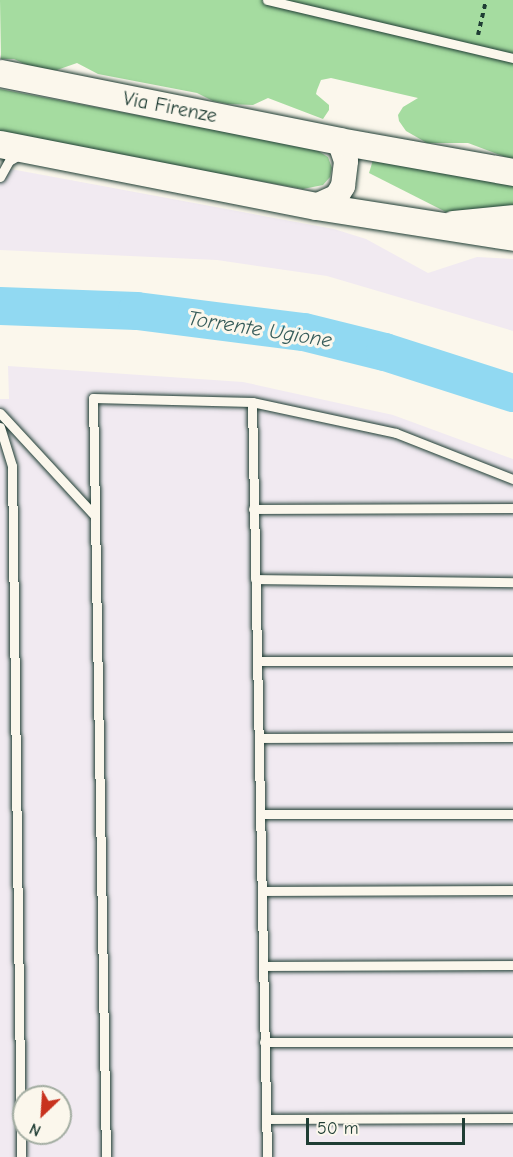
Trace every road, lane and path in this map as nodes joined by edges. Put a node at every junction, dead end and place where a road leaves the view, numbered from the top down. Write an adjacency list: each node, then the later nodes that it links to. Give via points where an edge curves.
1 (267, 0): 4 (lane)
2 (486, 0): 3 (path)
3 (480, 30)
4 (513, 58)
5 (0, 73): 6 (main road, Via Firenze)
6 (339, 141): 9 (main road, Via Firenze); 11 (street, via 346,161 343,186 337,196)
7 (0, 144): 8 (main road)
8 (28, 149): 10 (lane, via 9,161); 11 (main road)
9 (513, 172)
10 (0, 177)
11 (316, 206): 13 (main road)
12 (513, 217): 13 (street)
13 (432, 225): 14 (main road)
14 (513, 237)
15 (252, 402): 18 (lane, via 396,433); 20 (lane); 21 (lane, via 93,398)
16 (0, 412): 21 (lane)
17 (0, 427): 38 (lane, via 12,466)
18 (513, 479)
19 (513, 508): 20 (lane)
20 (254, 509): 22 (lane)
21 (95, 516): 39 (lane)
22 (255, 579): 23 (lane); 24 (lane)
23 (513, 582)
24 (257, 661): 25 (lane); 27 (lane)
25 (513, 661)
26 (513, 737): 27 (lane)
27 (259, 738): 28 (lane)
28 (261, 814): 29 (lane); 31 (lane)
29 (513, 814)
30 (513, 890): 31 (lane)
31 (262, 891): 33 (lane)
32 (513, 965): 33 (lane)
33 (263, 966): 34 (lane)
34 (264, 1042): 35 (lane); 36 (lane)
35 (513, 1042)
36 (266, 1119): 37 (lane); 40 (lane)
37 (513, 1119)
38 (21, 1157)
39 (106, 1157)
40 (267, 1157)

